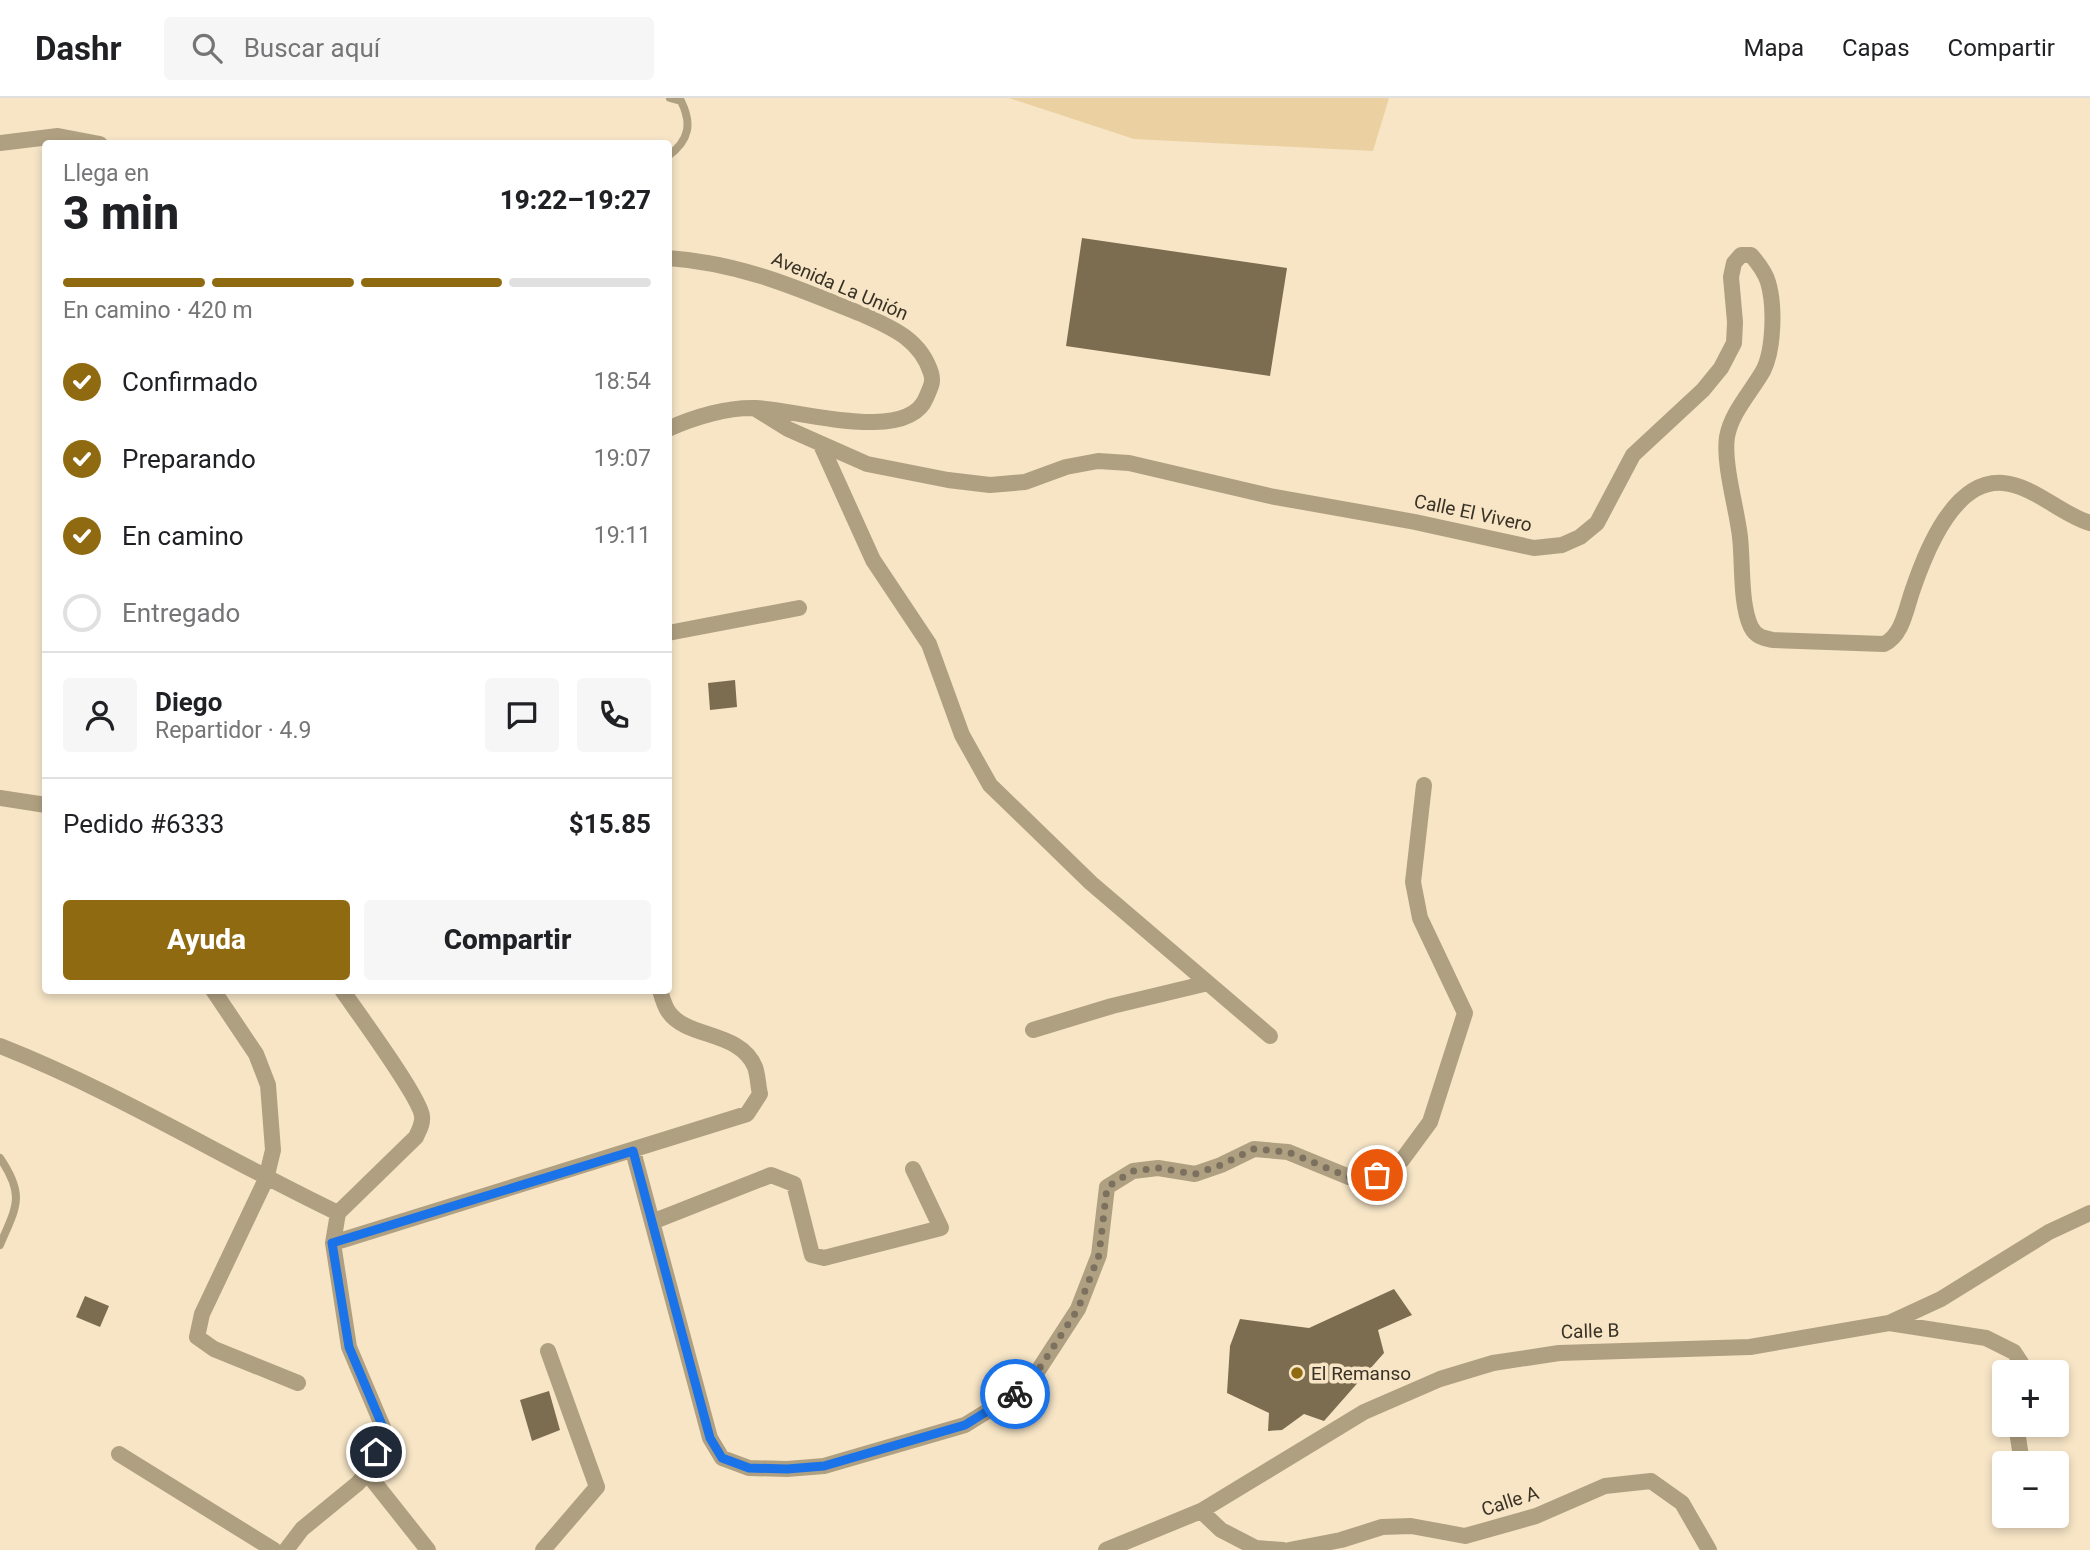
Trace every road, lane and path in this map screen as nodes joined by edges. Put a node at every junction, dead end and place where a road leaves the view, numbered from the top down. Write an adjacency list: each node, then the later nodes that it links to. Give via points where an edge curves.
1 (670, 98): 4 (lane, via 681,101 688,116 687,132)
2 (81, 140): 3 (street, via 58,135)
3 (0, 143)
4 (672, 153)
5 (672, 259): 6 (street, Avenida La Unión, via 745,269 895,329 915,344 928,363 933,382 924,404 904,418 871,423)
6 (754, 408): 7 (street, Avenida La Unión, via 721,412); 8 (street, Calle El Vivero)
7 (672, 427)
8 (821, 445): 9 (street, Calle El Vivero, via 867,464 990,485 1024,482 1097,461 1129,463 1534,548 1562,545 1597,523 1633,455 1721,368 1734,343 1731,277 1741,255 1751,256 1768,280 1772,300 1771,351 1727,436 1746,607 1757,635 1773,640 1889,642 1899,629 1942,525 1973,488 2004,483); 15 (street, via 873,560 929,645 962,736 990,785 1091,883)
9 (2090, 523)
10 (799, 608): 11 (street)
11 (672, 631)
12 (1424, 785): 28 (street, via 1413,882 1420,918 1465,1013 1430,1122 1402,1160 1377,1175 1349,1177 1288,1152 1254,1149 1195,1174 1158,1168 1133,1171 1107,1187 1099,1255 1078,1309 1028,1386 965,1425 824,1466 749,1468 722,1458 710,1438)
13 (0, 798): 14 (street)
14 (42, 804)
15 (1208, 983): 19 (street); 20 (street)
16 (216, 994): 25 (street, via 256,1054 268,1085 273,1150)
17 (345, 994): 26 (street, via 422,1113 422,1124 415,1137)
18 (661, 994): 22 (street, via 668,1012 683,1023 740,1048 754,1066 760,1094 747,1114)
19 (1033, 1030)
20 (1270, 1035)
21 (0, 1046): 25 (street, via 154,1118)
22 (633, 1151): 28 (street); 29 (street)
23 (0, 1158): 30 (lane, via 9,1171 17,1203)
24 (913, 1169): 28 (street, via 941,1228 824,1258 812,1255 794,1184 772,1174)
25 (266, 1179): 26 (street); 34 (street, via 202,1314 197,1337 214,1349)
26 (338, 1213): 29 (street)
27 (2090, 1213): 31 (street, Calle B)
28 (652, 1222)
29 (332, 1243): 36 (street, via 349,1347 385,1432)
30 (0, 1245)
31 (1889, 1323): 33 (street, via 1986,1338 2014,1352); 37 (street, Calle B, via 1750,1347 1559,1353 1493,1363 1440,1379 1364,1412)
32 (548, 1351): 41 (street, via 597,1486)
33 (2019, 1360)
34 (298, 1383)
35 (119, 1454): 38 (street)
36 (367, 1473): 39 (street, via 302,1529); 40 (street)
37 (1201, 1511): 42 (street, Calle B); 43 (street, via 1221,1530 1256,1548)
38 (274, 1550)
39 (286, 1550)
40 (428, 1550)
41 (543, 1550)
42 (1106, 1550)
43 (1283, 1550)
44 (1289, 1550): 45 (street, Calle A, via 1382,1527 1411,1526 1465,1536 1536,1516 1605,1486 1651,1481 1682,1503)
45 (1709, 1550)

